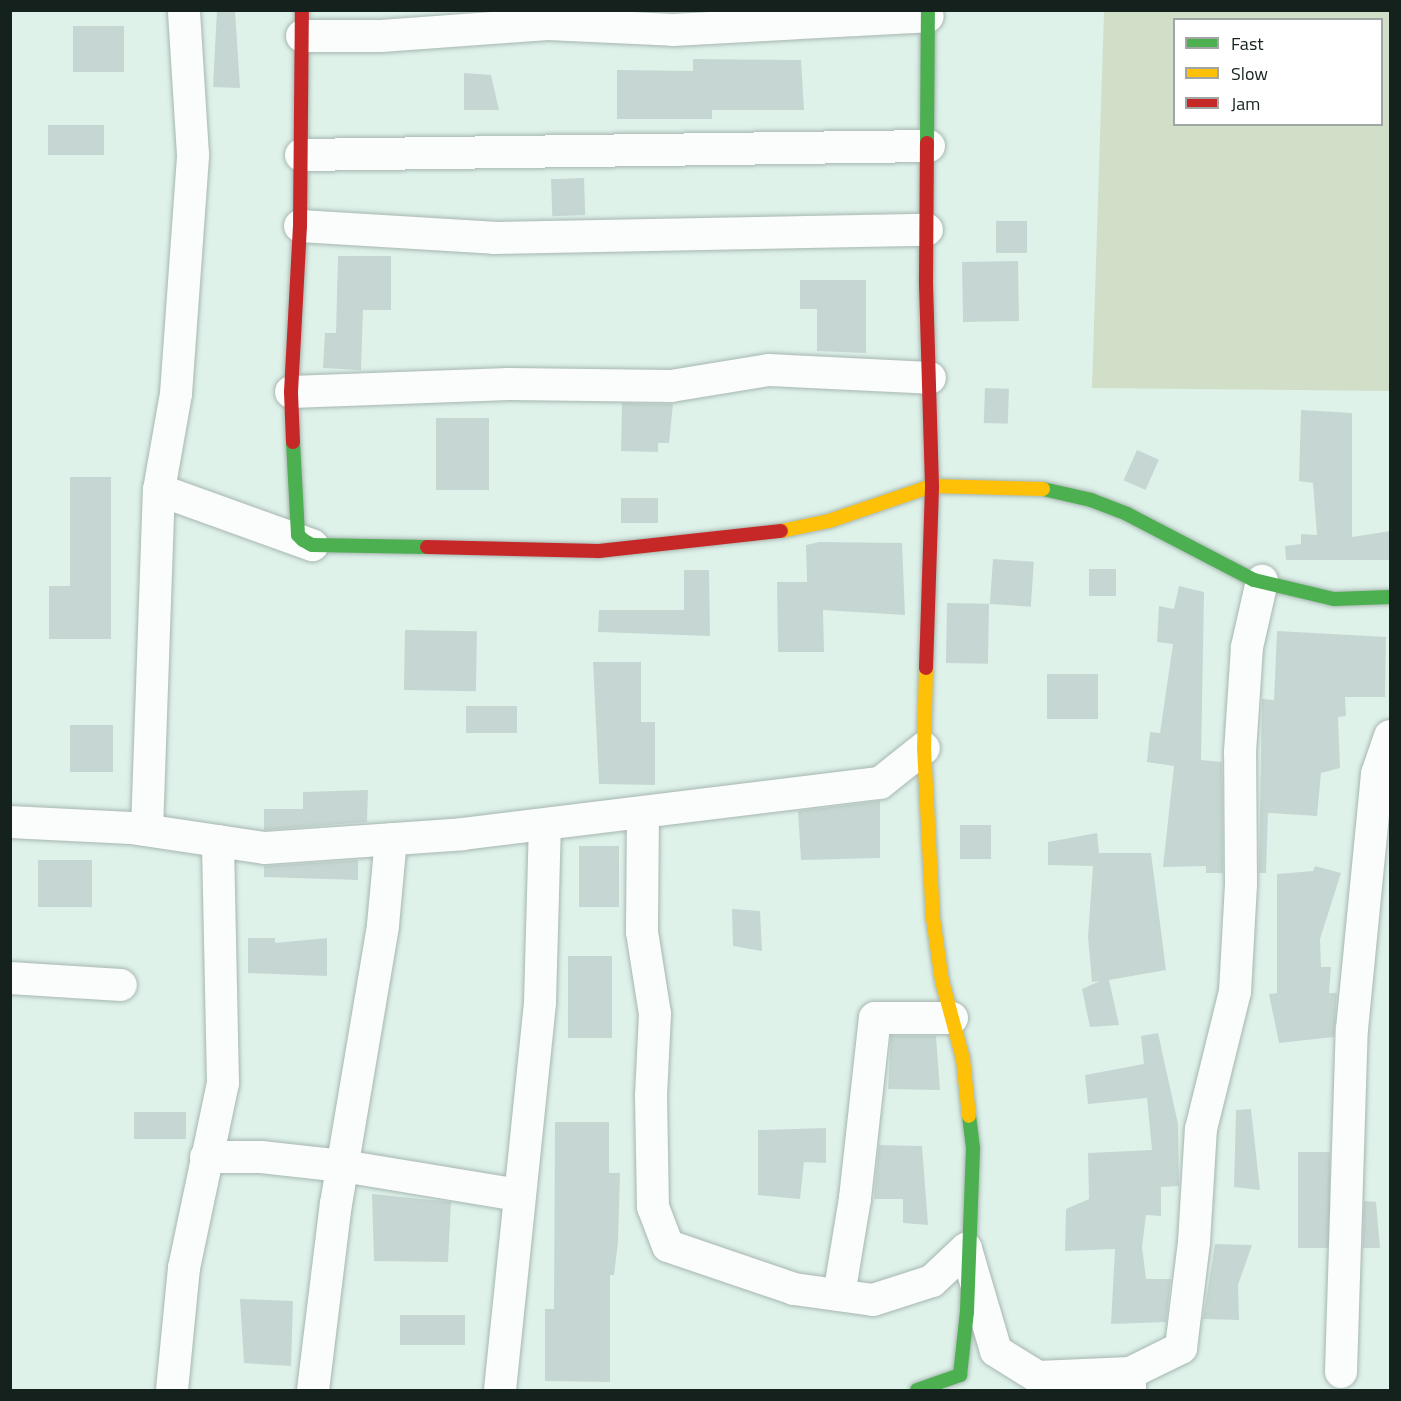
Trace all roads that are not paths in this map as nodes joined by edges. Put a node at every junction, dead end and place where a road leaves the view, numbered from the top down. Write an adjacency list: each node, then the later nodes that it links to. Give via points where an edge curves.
1 (184, 10): 11 (street, via 193,155 176,394)
2 (928, 13): 3 (street, via 673,30 548,24 381,36); 4 (street)
3 (302, 23): 5 (street)
4 (929, 146): 5 (street); 7 (street)
5 (301, 155): 6 (street)
6 (300, 226): 7 (street, via 494,238); 9 (street)
7 (927, 230): 8 (street)
8 (930, 378): 9 (street, via 769,370 671,386 509,384); 10 (street)
9 (291, 392): 12 (street, via 298,535)
10 (932, 486): 12 (street, via 829,521 786,530 598,551); 13 (street, via 1031,486 1091,500); 16 (street)
11 (159, 490): 12 (street); 20 (street)
12 (312, 545)
13 (1262, 581): 14 (street, via 1334,599); 32 (street, via 1247,647 1243,701 1235,992 1201,1130 1182,1348)
14 (1390, 597)
15 (1390, 736): 31 (street, via 1377,774 1353,1008)
16 (924, 748): 17 (street, via 880,783); 25 (street, via 933,918)
17 (643, 813): 19 (street); 30 (street, via 642,932 655,1014 651,1095 653,1207 668,1246 794,1289)
18 (10, 822): 20 (street)
19 (545, 825): 21 (street); 28 (street, via 540,1002)
20 (147, 830): 22 (street)
21 (391, 839): 22 (street, via 265,848); 27 (street, via 370,1014)
22 (218, 841): 26 (street, via 223,1083)
23 (10, 978): 24 (street)
24 (121, 985)
25 (952, 1018): 29 (street, via 963,1059 973,1148); 30 (street, via 875,1018 855,1198)
26 (206, 1157): 27 (street, via 261,1157); 33 (street, via 183,1268)
27 (343, 1166): 28 (street); 34 (street)
28 (518, 1195): 35 (street)
29 (966, 1249): 30 (street, via 932,1281 873,1300); 32 (street, via 996,1351 1038,1377); 36 (street, via 967,1312 960,1375)
30 (838, 1295)
31 (1341, 1372)
32 (1130, 1382)
33 (172, 1390)
34 (314, 1390)
35 (500, 1390)
36 (916, 1390)

